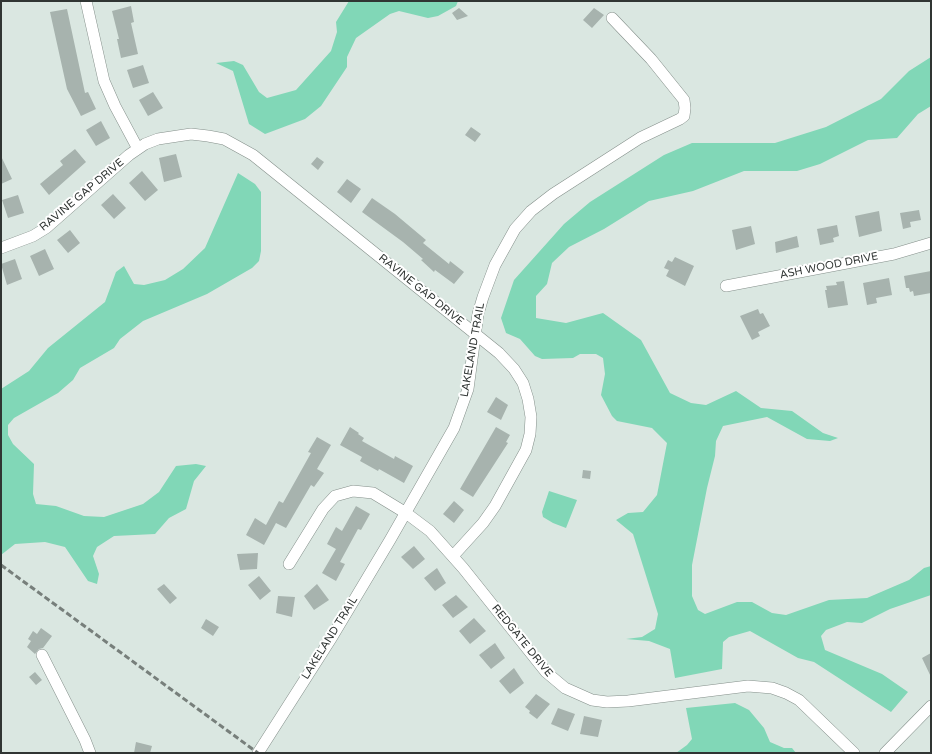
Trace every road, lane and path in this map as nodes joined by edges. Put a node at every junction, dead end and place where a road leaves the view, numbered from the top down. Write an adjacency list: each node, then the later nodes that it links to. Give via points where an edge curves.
1 (86, 1): 3 (street, via 104,81)
2 (612, 18): 7 (street, LAKELAND TRAIL, via 652,59 684,100 684,116 640,138 553,194 523,219 506,243 488,281 478,314)
3 (138, 149): 5 (street, RAVINE GAP DRIVE, via 46,228 33,236); 7 (street, RAVINE GAP DRIVE, via 158,139 191,134 224,139 238,146)
4 (931, 243): 6 (street, ASH WOOD DRIVE, via 894,254)
5 (1, 248)
6 (726, 286)
7 (476, 334): 8 (street, LAKELAND TRAIL, via 468,389 457,421); 9 (street, RAVINE GAP DRIVE, via 499,353 522,383 531,417 530,434 526,450 494,506 483,523)
8 (406, 513): 9 (street, REDGATE DRIVE, via 430,531); 10 (street, REDGATE DRIVE, via 386,500 363,490 335,496 323,509); 14 (street, LAKELAND TRAIL, via 332,637)
9 (453, 556): 15 (street, REDGATE DRIVE, via 546,672 564,688 578,695 607,702 748,686 772,688 799,700)
10 (290, 564)
11 (42, 655): 13 (street, via 86,740)
12 (931, 706): 16 (street)
13 (90, 753)
14 (258, 753)
15 (854, 753)
16 (884, 753)

